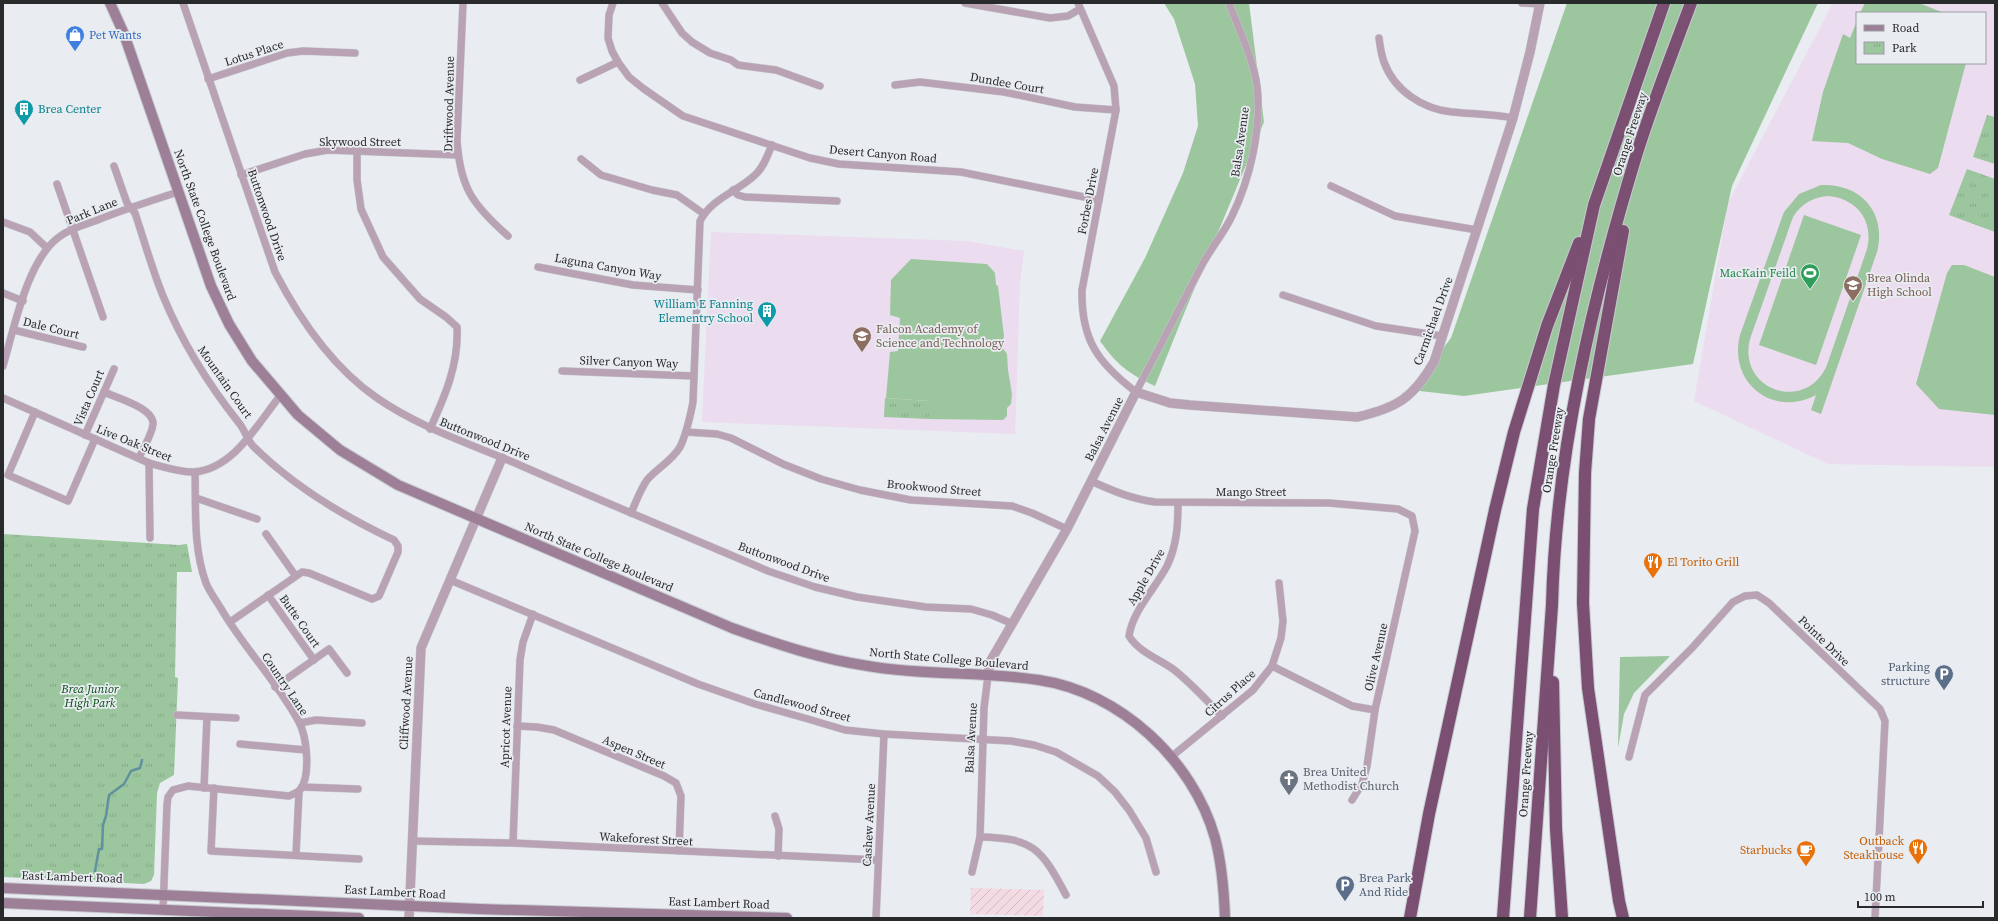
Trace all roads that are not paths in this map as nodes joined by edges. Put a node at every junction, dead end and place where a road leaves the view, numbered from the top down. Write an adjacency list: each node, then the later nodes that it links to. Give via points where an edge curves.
1 (110, 3): 32 (main road, North State College Boulevard, via 124,34)
2 (183, 3): 16 (street, Buttonwood Drive)
3 (463, 3): 24 (street, Driftwood Avenue)
4 (613, 3): 15 (street, Desert Canyon Road, via 609,15 608,38)
5 (662, 3): 19 (street, via 682,34 710,53 738,65 776,70)
6 (965, 3): 12 (street, via 1050,18 1068,16)
7 (1229, 3): 57 (street, Balsa Avenue, via 1257,86 1258,112 1246,187 1232,218 1203,264)
8 (1522, 3): 11 (street)
9 (1664, 3): 35 (highway, Orange Freeway)
10 (1690, 3): 25 (highway, Orange Freeway)
11 (1540, 4): 21 (street, Carmichael Drive)
12 (1079, 6): 20 (street, Forbes Drive, via 1114,86)
13 (1379, 38): 21 (street, via 1383,62 1393,81 1409,96 1440,110)
14 (355, 53): 16 (street, Lotus Place, via 287,53)
15 (618, 62): 17 (street); 22 (street, Desert Canyon Road, via 644,89 683,116)
16 (208, 79): 28 (street, Buttonwood Drive)
17 (580, 80)
18 (895, 85): 20 (street, Dundee Court, via 920,82 1004,92 1075,108)
19 (820, 86)
20 (1116, 110): 33 (street, Forbes Drive)
21 (1513, 118): 40 (street, Carmichael Drive)
22 (772, 145): 31 (street, via 756,175); 33 (street, Desert Canyon Road, via 810,158 839,164 961,172)
23 (357, 151): 24 (street, Skywood Street); 28 (street, Skywood Street, via 328,150 305,154); 61 (street, via 361,209 383,257 420,299 457,327 456,360)
24 (458, 155): 41 (street, Driftwood Avenue, via 463,178 473,201)
25 (1636, 155): 84 (highway, Orange Freeway, via 1586,339 1565,453 1553,553); 141 (highway, via 1589,419 1584,480 1582,603 1588,688)
26 (581, 159): 37 (street, via 601,175 677,195)
27 (114, 166): 36 (street, Mountain Court)
28 (241, 175): 61 (street, Buttonwood Drive, via 275,272 290,302 309,330 353,378 376,398)
29 (57, 184): 39 (street)
30 (1331, 186): 40 (street, via 1395,216)
31 (733, 190): 34 (street, via 745,197); 37 (street, via 710,206)
32 (178, 192): 36 (street, Park Lane); 58 (main road, North State College Boulevard, via 211,286 229,324 252,361)
33 (1099, 200): 57 (street, Forbes Drive, via 1081,306 1091,343 1101,360 1115,376)
34 (837, 201)
35 (1594, 204): 137 (highway, via 1547,326 1514,432 1431,806); 138 (highway, Orange Freeway, via 1554,385 1533,509)
36 (131, 207): 39 (street, Park Lane); 64 (street, Mountain Court, via 176,324 207,380)
37 (704, 214): 44 (street, via 699,230)
38 (3, 222): 42 (street, via 30,232)
39 (74, 229): 42 (street, Park Lane, via 59,236); 48 (street)
40 (1477, 230): 50 (street, Carmichael Drive)
41 (508, 236)
42 (47, 248): 47 (street, Park Lane, via 35,265)
43 (538, 266): 44 (street, Laguna Canyon Way, via 633,285)
44 (698, 290): 55 (street)
45 (3, 293): 47 (street)
46 (1283, 295): 50 (street, via 1376,326)
47 (23, 300): 49 (street, Park Lane)
48 (103, 317)
49 (14, 330): 51 (street, Dale Court); 52 (street, Park Lane)
50 (1442, 336): 57 (street, Carmichael Drive, via 1434,362 1422,382 1402,401 1382,412 1357,417 1170,403)
51 (83, 347)
52 (3, 366)
53 (114, 369): 56 (street, Vista Court)
54 (562, 371): 55 (street, Silver Canyon Way)
55 (694, 376): 62 (street, via 693,402)
56 (104, 392): 63 (street, Vista Court); 66 (street, via 148,411 153,418 153,425)
57 (1136, 392): 70 (street, Balsa Avenue)
58 (280, 396): 64 (street, Live Oak Street); 75 (main road, North State College Boulevard, via 313,428 366,467 398,485)
59 (3, 398): 60 (street, Live Oak Street)
60 (35, 412): 63 (street, Live Oak Street); 65 (street, via 8,475 68,501)
61 (430, 429): 67 (street, Buttonwood Drive)
62 (686, 432): 73 (street, via 680,447 648,479); 77 (street, Brookwood Street, via 717,434 732,438 821,479 860,490 911,500 1012,506)
63 (85, 435): 65 (street, Live Oak Street)
64 (248, 438): 69 (street, Live Oak Street, via 215,467); 80 (street, Mountain Court, via 252,445 301,487 335,510 394,540 398,546 398,552 379,596 372,599 309,573)
65 (95, 439): 66 (street, Live Oak Street)
66 (139, 458): 68 (street, Live Oak Street)
67 (502, 458): 73 (street, Buttonwood Drive); 75 (street, Cliffwood Avenue)
68 (149, 463): 69 (street, Live Oak Street, via 171,470); 79 (street)
69 (195, 472): 71 (street, Country Lane)
70 (1091, 481): 72 (street, Mango Street, via 1138,500); 77 (street, Balsa Avenue)
71 (196, 498): 76 (street); 86 (street, Country Lane, via 200,567 207,585)
72 (1178, 502): 74 (street, Mango Street, via 1329,503 1398,509); 95 (street, Apple Drive, via 1178,528 1174,548 1167,566 1131,623 1129,636 1135,646 1173,670)
73 (631, 513): 87 (street, Buttonwood Drive, via 768,571 815,587 891,602 972,609)
74 (1412, 516): 93 (street, Olive Avenue, via 1415,531)
75 (475, 518): 81 (street, Cliffwood Avenue); 91 (main road, North State College Boulevard, via 732,628 800,651 901,671)
76 (257, 519)
77 (1067, 529): 87 (street, Balsa Avenue)
78 (266, 534): 80 (street)
79 (150, 538)
80 (295, 575): 83 (street)
81 (450, 580): 85 (street, Candlewood Street); 114 (street, Cliffwood Avenue, via 424,639 420,659)
82 (1280, 583): 89 (street, Citrus Place, via 1283,621 1281,638)
83 (268, 595): 86 (street); 88 (street, Butte Court)
84 (1552, 605): 139 (highway, Orange Freeway); 140 (highway, via 1556,829)
85 (533, 614): 100 (street, Apricot Avenue, via 523,642 520,660); 101 (street, Candlewood Street, via 698,684 754,704 845,730)
86 (230, 622): 92 (street, Country Lane)
87 (1013, 624): 91 (street, Balsa Avenue, via 990,662)
88 (314, 660): 90 (street, Butte Court, via 329,649); 92 (street)
89 (1272, 666): 93 (street, via 1352,706); 95 (street, Citrus Place, via 1253,690)
90 (347, 673)
91 (988, 676): 102 (street, Balsa Avenue); 106 (main road, North State College Boulevard, via 1040,680 1077,690 1118,711 1143,730)
92 (275, 687): 98 (street, Country Lane)
93 (1375, 710): 111 (street, Olive Avenue, via 1367,766 1362,784)
94 (177, 715): 96 (street)
95 (1222, 716): 106 (street, Citrus Place)
96 (207, 717): 97 (street); 107 (street)
97 (236, 718)
98 (300, 723): 99 (street, via 316,720); 104 (street, Country Lane)
99 (362, 723)
100 (517, 726): 115 (street, Apricot Avenue); 116 (street, Aspen Street, via 554,730 676,783 681,796)
101 (884, 734): 102 (street, Candlewood Street); 120 (street, Cashew Avenue)
102 (983, 740): 113 (street, Balsa Avenue); 122 (street, Candlewood Street, via 1011,741 1041,747 1056,752 1098,776 1115,792 1139,824)
103 (240, 744): 104 (street)
104 (306, 750): 109 (street, Country Lane, via 307,767)
105 (1629, 757): 142 (street, Pointe Drive, via 1646,695 1733,602 1745,596 1757,595 1769,603 1880,709 1885,721)
106 (1172, 758): 136 (main road, North State College Boulevard, via 1204,809 1215,837 1222,867)
107 (204, 788): 108 (street); 125 (street, via 179,787 168,797)
108 (214, 788): 109 (street, via 289,796); 117 (street, via 211,851)
109 (300, 789): 110 (street); 117 (street, Country Lane)
110 (358, 789)
111 (1352, 800)
112 (775, 816): 118 (street, via 779,829)
113 (980, 837): 121 (street, Balsa Avenue); 126 (street, via 1006,838 1024,843 1038,851 1052,868)
114 (412, 841): 115 (street, Wakeforest Street); 129 (street, Cliffwood Avenue)
115 (513, 844): 116 (street, Wakeforest Street)
116 (679, 852): 118 (street, Wakeforest Street)
117 (296, 855): 119 (street)
118 (778, 856): 120 (street, Wakeforest Street)
119 (360, 858)
120 (878, 860): 135 (street, Cashew Avenue)
121 (972, 872)
122 (1156, 872)
123 (3, 888): 124 (main road, East Lambert Road)
124 (45, 889): 125 (main road, East Lambert Road); 128 (main road)
125 (164, 894): 129 (main road, East Lambert Road); 130 (street)
126 (1066, 895)
127 (3, 904): 128 (main road)
128 (45, 904): 130 (main road)
129 (409, 905): 131 (main road, East Lambert Road); 133 (street, Cliffwood Avenue)
130 (163, 910): 132 (main road)
131 (660, 916): 134 (main road, East Lambert Road)
132 (359, 918)
133 (409, 918)
134 (787, 918)
135 (876, 918)
136 (1225, 918)
137 (1410, 918)
138 (1503, 918)
139 (1530, 918)
140 (1562, 918)
141 (1623, 918)
142 (1875, 918)

